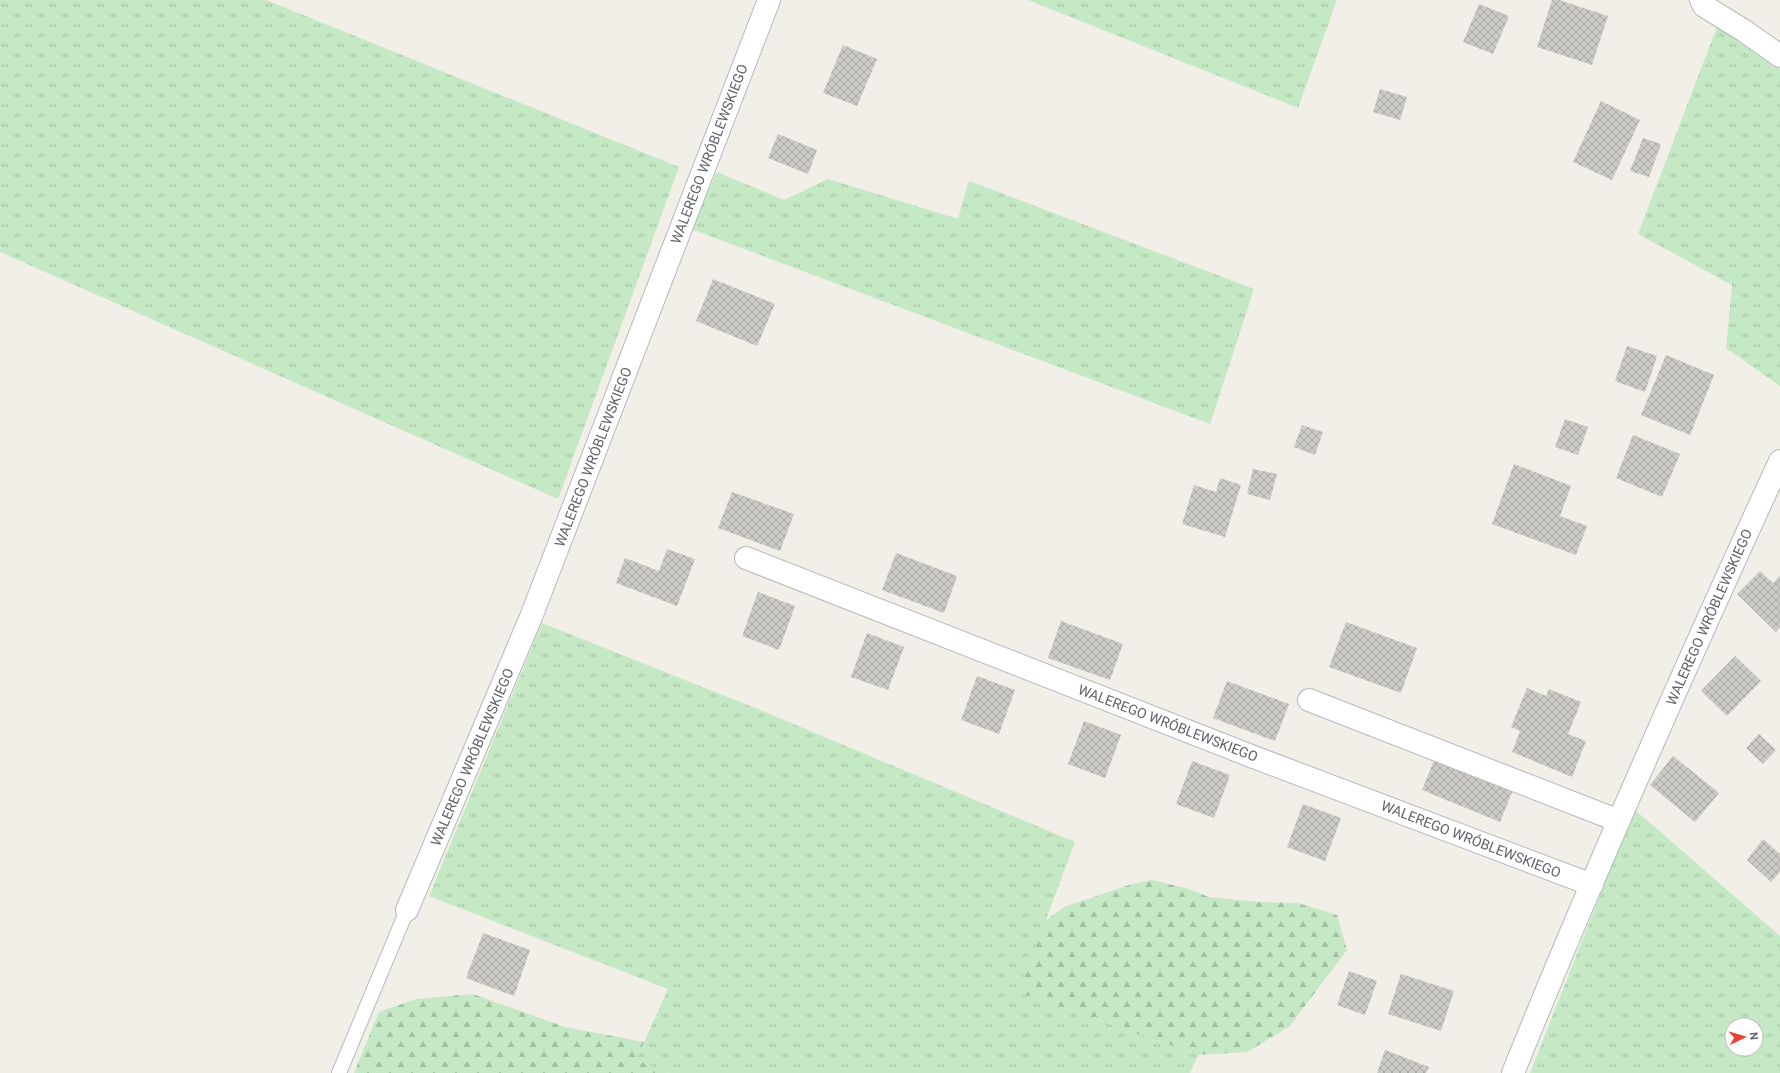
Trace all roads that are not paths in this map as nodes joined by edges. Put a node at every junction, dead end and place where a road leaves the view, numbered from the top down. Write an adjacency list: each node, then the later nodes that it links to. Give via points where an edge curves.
1 (769, 0): 9 (street, WALEREGO WRÓBLEWSKIEGO, via 531,617)
2 (1701, 0): 3 (street, via 1704,6)
3 (1780, 56)
4 (1780, 461): 7 (street, WALEREGO WRÓBLEWSKIEGO, via 1692,651)
5 (746, 558): 8 (street, WALEREGO WRÓBLEWSKIEGO, via 1251,756)
6 (1309, 700): 7 (street)
7 (1619, 821): 8 (street, WALEREGO WRÓBLEWSKIEGO)
8 (1592, 885): 11 (street, WALEREGO WRÓBLEWSKIEGO)
9 (407, 910): 10 (lane)
10 (339, 1073)
11 (1513, 1073)

